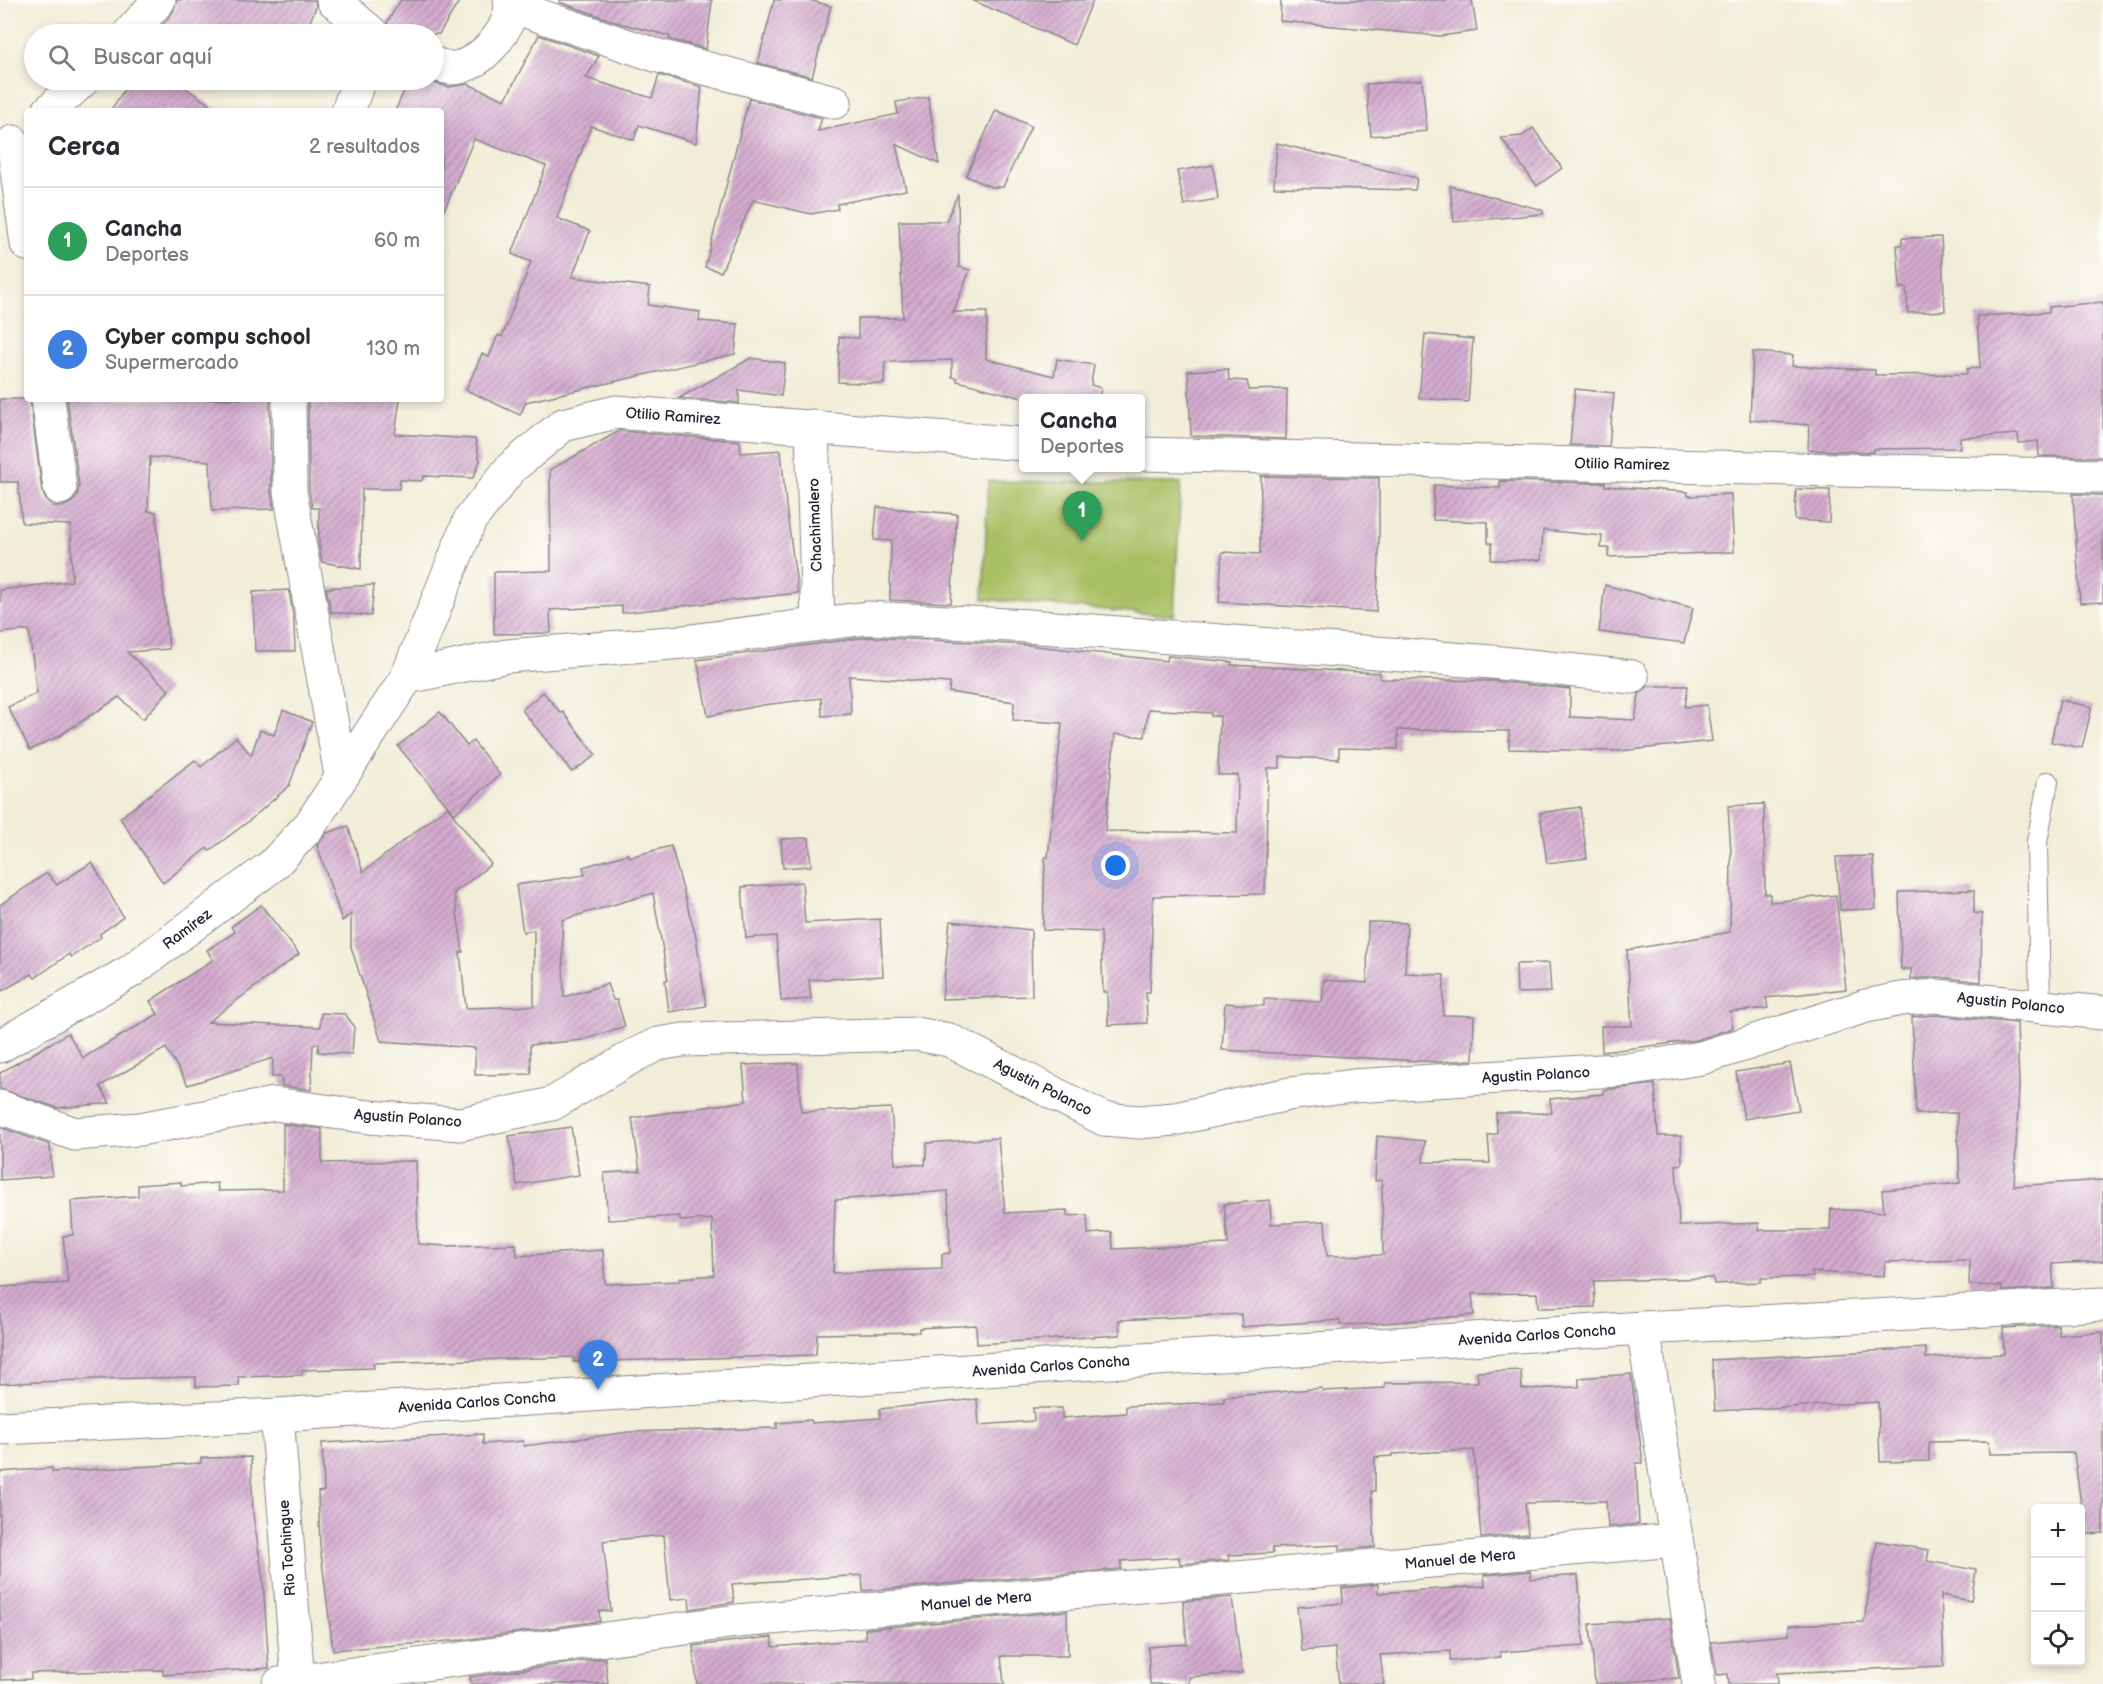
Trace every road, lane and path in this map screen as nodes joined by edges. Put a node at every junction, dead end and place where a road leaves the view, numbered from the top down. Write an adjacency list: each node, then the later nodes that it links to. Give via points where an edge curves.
1 (159, 0): 4 (street)
2 (333, 0): 5 (street)
3 (510, 3): 6 (street, via 500,38 485,53 467,65); 9 (street, via 655,55)
4 (138, 24)
5 (361, 24)
6 (444, 66)
7 (72, 90): 10 (street)
8 (355, 90): 11 (street)
9 (835, 102)
10 (52, 108)
11 (349, 108)
12 (14, 140): 13 (street)
13 (24, 220)
14 (48, 402): 20 (street)
15 (289, 402): 24 (street, via 290,492)
16 (812, 426): 17 (street, Otilio Ramirez); 21 (street, Chachimalero); 22 (street, Otilio Ramirez, via 616,412 563,425 511,468 470,520)
17 (1019, 444)
18 (1145, 454): 19 (street, Otilio Ramirez)
19 (2103, 476)
20 (60, 488)
21 (818, 623): 22 (street, via 683,642 507,656); 23 (street, via 867,618 1029,626 1492,662)
22 (406, 677): 24 (street, Otilio Ramirez)
23 (1632, 677)
24 (341, 775): 28 (street, Ramírez, via 310,825 273,865 131,971)
25 (2048, 782): 26 (lane, via 2037,842)
26 (2040, 1006): 27 (street, Agustin Polanco); 29 (street, Agustin Polanco, via 1936,996 1901,999 1678,1063 1353,1086 1289,1094 1175,1119 1139,1122 1104,1119 949,1040 916,1034 682,1040 658,1044 600,1073 552,1104 460,1124 274,1104 140,1129 75,1134)
27 (2103, 1013)
28 (0, 1046)
29 (0, 1107)
30 (2103, 1304): 31 (street, Avenida Carlos Concha)
31 (1643, 1328): 32 (street, Avenida Carlos Concha); 34 (street)
32 (277, 1415): 33 (street, Avenida Carlos Concha); 35 (street, Rio Tochingue)
33 (0, 1428)
34 (1675, 1540): 35 (street, Manuel de Mera, via 737,1621); 36 (street)
35 (288, 1683)
36 (1700, 1684)

